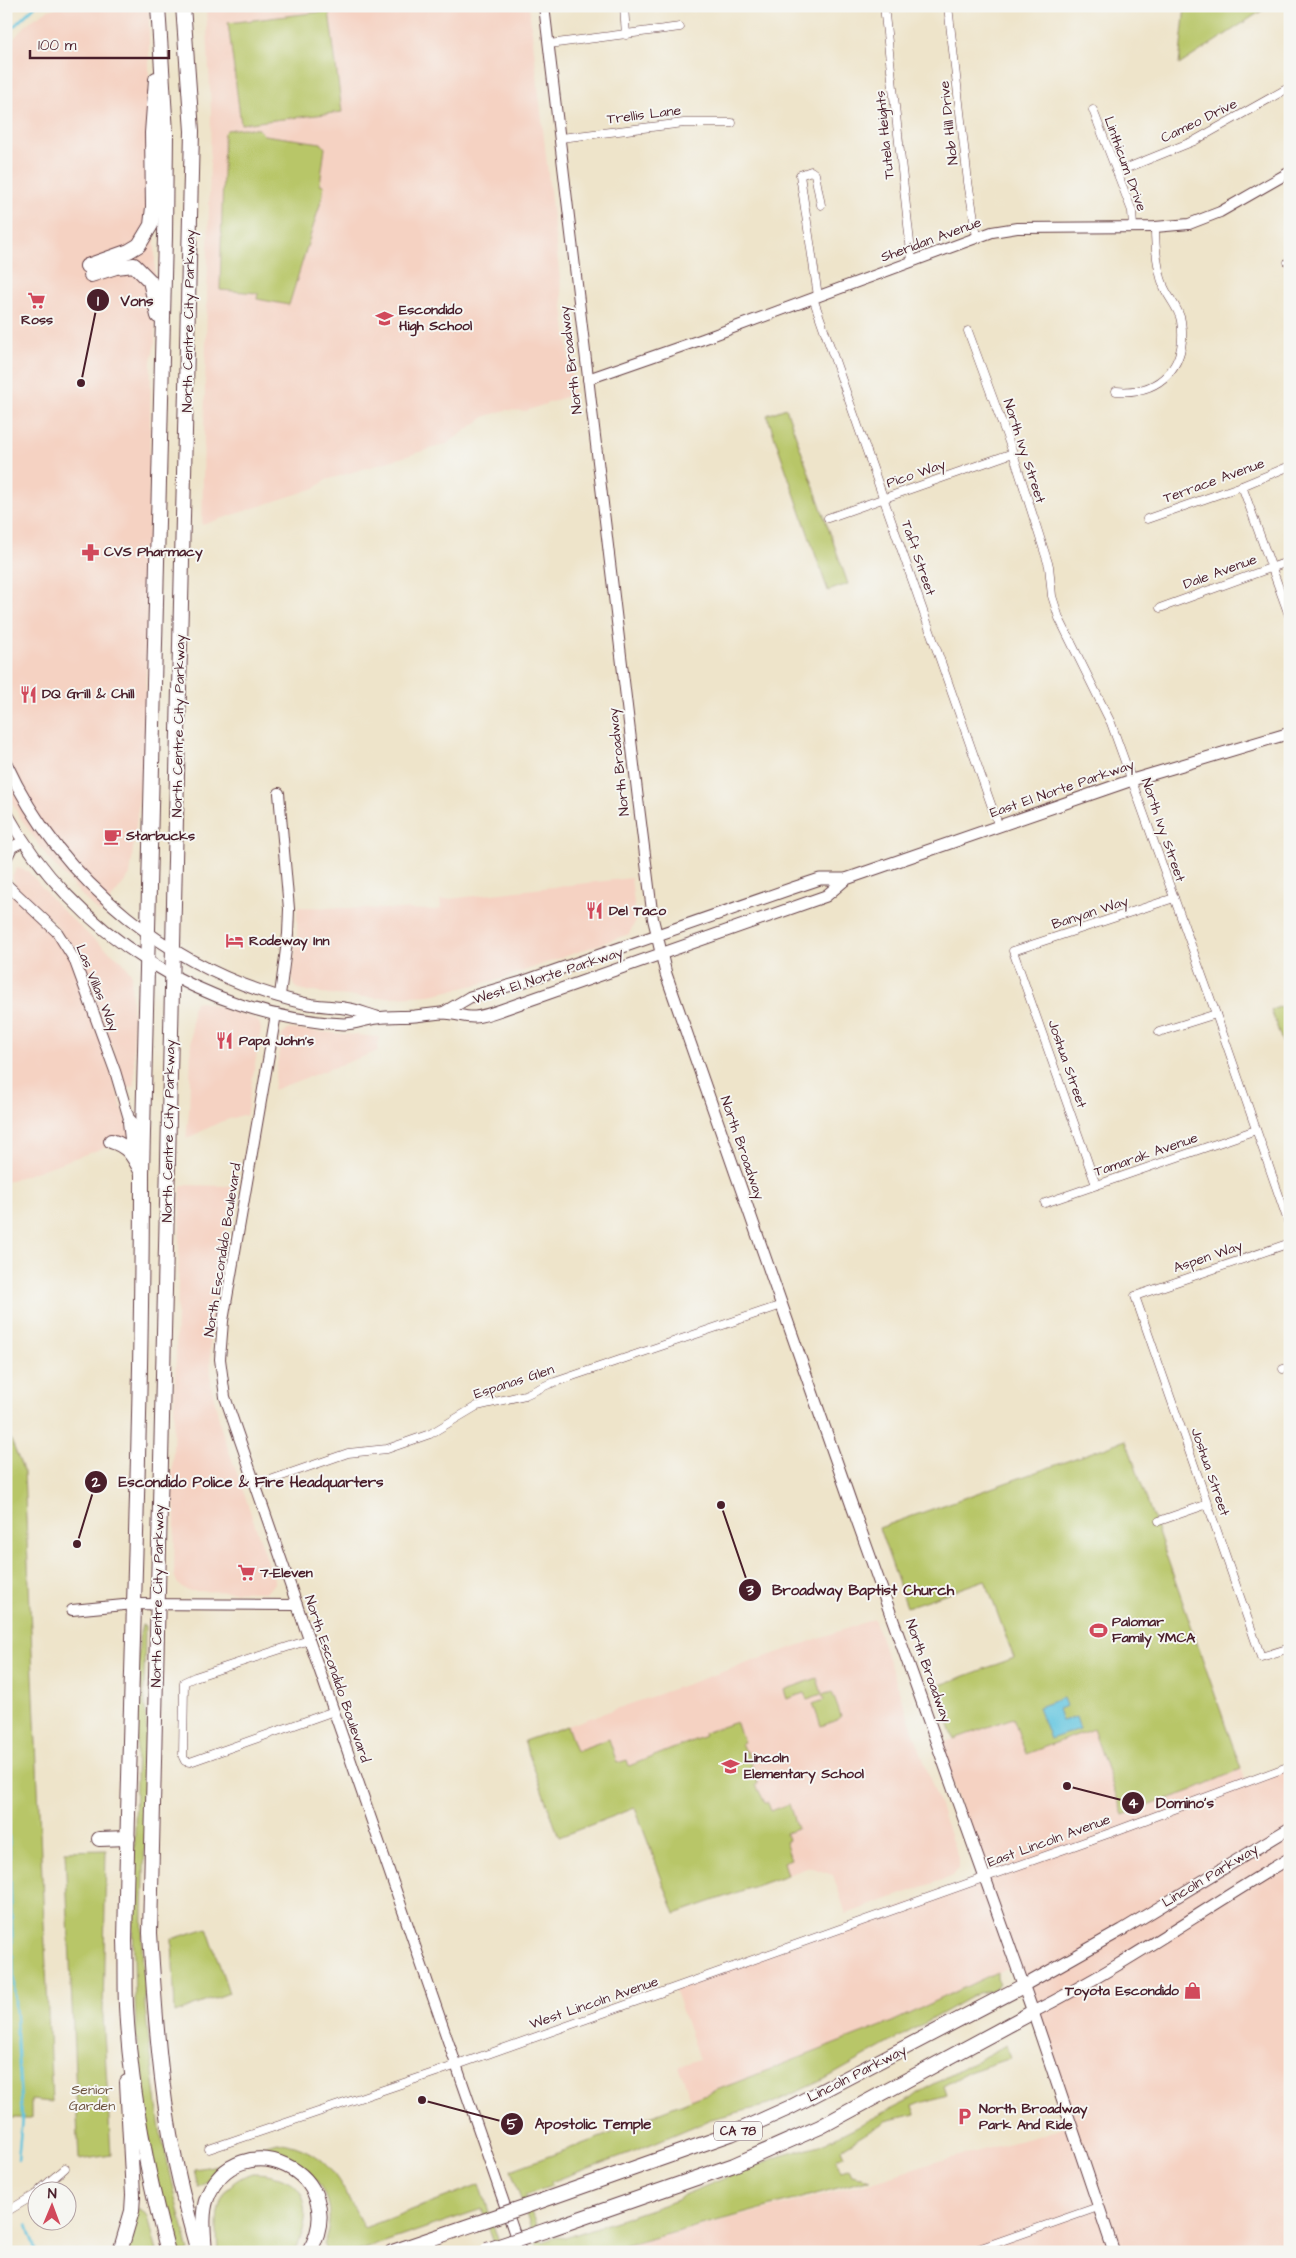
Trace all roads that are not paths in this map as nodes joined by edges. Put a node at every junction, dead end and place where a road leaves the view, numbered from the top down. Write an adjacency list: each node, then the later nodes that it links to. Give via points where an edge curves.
1 (158, 6): 10 (highway, North Centre City Parkway)
2 (183, 6): 50 (highway, North Centre City Parkway, via 192,131)
3 (544, 6): 9 (street, North Broadway)
4 (624, 6): 8 (street)
5 (884, 6): 21 (street, Tutela Heights)
6 (948, 6): 20 (street, Nob Hill Drive)
7 (680, 27): 8 (street)
8 (626, 35): 9 (street)
9 (549, 44): 14 (street, North Broadway)
10 (162, 54): 24 (highway, North Centre City Parkway, via 166,132); 24 (highway, via 156,76 152,133 151,225 139,245 89,270 134,265 144,272 150,281)
11 (1290, 87): 15 (street, Cameo Drive, via 1194,141)
12 (1092, 110): 15 (street, Linthicum Drive)
13 (732, 123): 14 (street, Trellis Lane, via 695,122)
14 (560, 138): 25 (street, North Broadway)
15 (1117, 172): 18 (street, Linthicum Drive, via 1132,211)
16 (1290, 172): 19 (street, Sheridan Avenue, via 1209,217 1189,224)
17 (821, 205): 22 (street, Taft Street, via 815,174 811,171 800,175)
18 (1132, 227): 19 (street, Sheridan Avenue); 20 (street, Sheridan Avenue, via 1017,228)
19 (1155, 227): 26 (street, via 1159,268 1181,319 1182,343 1176,363 1165,378 1153,386 1131,392)
20 (977, 237): 21 (street, Sheridan Avenue)
21 (912, 261): 22 (street, Sheridan Avenue)
22 (816, 297): 25 (street, Sheridan Avenue); 30 (street, Taft Street)
23 (968, 331): 27 (street, North Ivy Street)
24 (163, 338): 48 (highway, North Centre City Parkway)
25 (588, 379): 49 (street, North Broadway)
26 (1116, 391)
27 (1013, 453): 30 (street, Pico Way); 39 (street, North Ivy Street, via 1049,566 1052,596 1059,618 1111,723)
28 (1290, 466): 29 (street, Terrace Avenue)
29 (1242, 486): 32 (street, Terrace Avenue); 34 (street)
30 (884, 498): 31 (street, Pico Way); 42 (street, Taft Street)
31 (828, 518)
32 (1146, 519)
33 (1290, 561): 34 (street, Dale Avenue)
34 (1273, 567): 35 (street, Dale Avenue); 36 (street)
35 (1160, 608)
36 (1290, 618)
37 (1290, 733): 39 (main road, East El Norte Parkway)
38 (6, 763): 48 (main road, West El Norte Parkway, via 27,803 64,856 105,899)
39 (1132, 780): 42 (main road, East El Norte Parkway); 47 (street, North Ivy Street)
40 (279, 793): 55 (street, via 288,909)
41 (6, 812): 43 (main road, West El Norte Parkway)
42 (999, 827): 45 (main road, East El Norte Parkway)
43 (24, 841): 44 (street, via 12,847); 53 (main road, West El Norte Parkway, via 82,910)
44 (6, 859)
45 (846, 879): 49 (main road, East El Norte Parkway, via 820,879); 52 (main road, East El Norte Parkway, via 826,896)
46 (6, 884): 61 (street, Las Villas Way, via 57,932 74,958)
47 (1174, 898): 51 (street, Banyan Way); 58 (street, North Ivy Street)
48 (148, 933): 50 (main road, West El Norte Parkway); 53 (highway, North Centre City Parkway)
49 (656, 935): 52 (main road, North Broadway); 56 (main road, West El Norte Parkway, via 470,997)
50 (173, 951): 54 (highway, North Centre City Parkway); 55 (main road, West El Norte Parkway, via 224,976)
51 (1014, 951): 66 (street, Joshua Street)
52 (662, 955): 56 (main road, West El Norte Parkway, via 502,1010 474,1017); 71 (main road, North Broadway)
53 (148, 961): 54 (main road, West El Norte Parkway); 65 (highway, North Centre City Parkway)
54 (173, 976): 57 (main road, West El Norte Parkway); 75 (highway, North Centre City Parkway)
55 (280, 996): 59 (main road, West El Norte Parkway)
56 (443, 1013): 59 (main road, West El Norte Parkway)
57 (276, 1014): 59 (main road, West El Norte Parkway, via 347,1024); 72 (street, North Escondido Boulevard, via 223,1321 220,1359 225,1397)
58 (1216, 1014): 60 (street); 62 (street, North Ivy Street)
59 (379, 1017)
60 (1159, 1032)
61 (130, 1122): 64 (highway)
62 (1256, 1130): 66 (street, Tamarak Avenue); 68 (street, North Ivy Street)
63 (111, 1141): 64 (highway, via 125,1146)
64 (134, 1156): 65 (highway)
65 (142, 1173): 76 (highway, North Centre City Parkway)
66 (1096, 1185): 67 (street, Tamarak Avenue)
67 (1045, 1203)
68 (1290, 1227)
69 (1290, 1242): 70 (street, Aspen Way)
70 (1134, 1296): 73 (street, Joshua Street)
71 (782, 1305): 72 (street, Espanas Glen, via 525,1395 477,1406 430,1434 387,1449 348,1453); 87 (main road, North Broadway)
72 (256, 1485): 77 (street, North Escondido Boulevard)
73 (1208, 1504): 74 (street); 80 (street, Joshua Street, via 1261,1657)
74 (1159, 1521)
75 (158, 1603): 76 (street); 77 (street); 101 (highway, North Centre City Parkway, via 150,1933 155,2020 168,2123)
76 (134, 1604): 78 (street); 84 (highway, North Centre City Parkway)
77 (297, 1605): 79 (street, North Escondido Boulevard)
78 (72, 1610)
79 (309, 1640): 81 (street, North Escondido Boulevard); 81 (street, via 184,1682 184,1761 190,1762)
80 (1290, 1648)
81 (334, 1711): 91 (street, North Escondido Boulevard)
82 (1290, 1766): 87 (street, East Lincoln Avenue)
83 (1290, 1828): 88 (main road, Lincoln Parkway)
84 (128, 1838): 85 (highway); 89 (highway, North Centre City Parkway)
85 (99, 1839)
86 (1290, 1858): 90 (main road, Lincoln Parkway, via 1126,1960)
87 (986, 1877): 88 (main road, North Broadway); 91 (street, West Lincoln Avenue)
88 (1023, 1986): 90 (main road, North Broadway); 104 (highway, Lincoln Parkway / CA 78, bridge, via 783,2111 731,2134)
89 (126, 2007): 99 (highway, via 128,2128 133,2195); 100 (highway, North Centre City Parkway, via 144,2143)
90 (1033, 2012): 96 (main road, North Broadway); 98 (highway, Lincoln Parkway / CA 78, bridge, via 820,2127 734,2165)
91 (456, 2065): 92 (street, West Lincoln Avenue); 105 (street, North Escondido Boulevard)
92 (209, 2149)
93 (65, 2168): 94 (street)
94 (52, 2180)
95 (28, 2199): 97 (street)
96 (1098, 2207): 106 (street); 107 (main road, North Broadway)
97 (6, 2212)
98 (485, 2251)
99 (120, 2252)
100 (168, 2252)
101 (198, 2252)
102 (205, 2252): 103 (highway, via 204,2213 213,2186 226,2171 258,2160 280,2162 291,2167 313,2189 318,2200 320,2222)
103 (309, 2252)
104 (392, 2252)
105 (521, 2252)
106 (970, 2252)
107 (1114, 2252)

